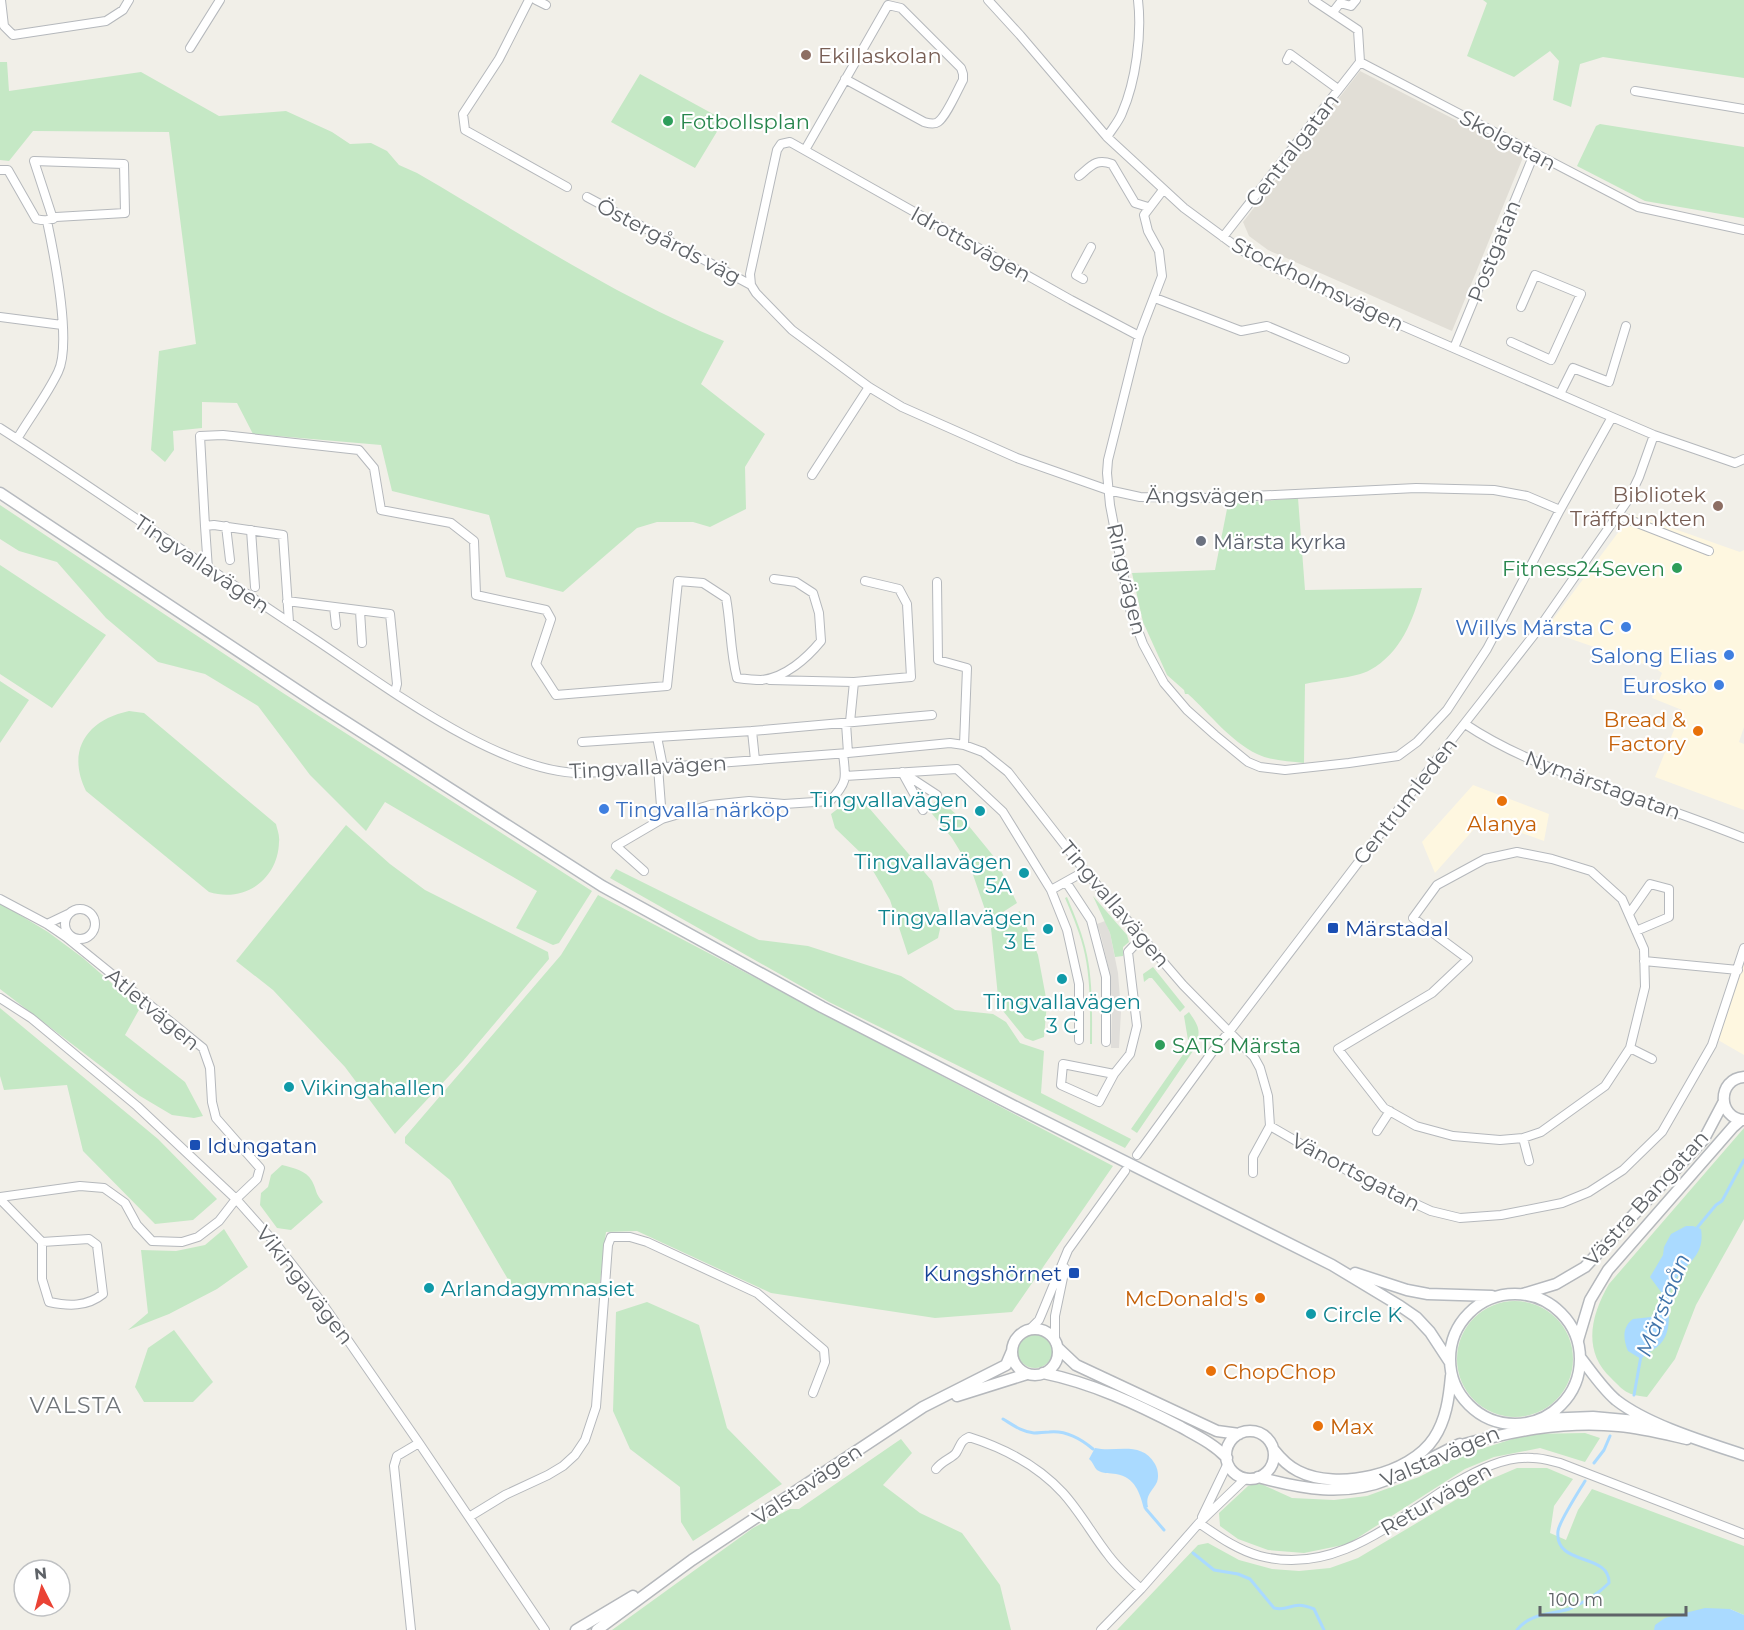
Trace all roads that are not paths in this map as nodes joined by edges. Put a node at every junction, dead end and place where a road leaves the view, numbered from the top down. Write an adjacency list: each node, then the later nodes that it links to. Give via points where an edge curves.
1 (1, 0): 2 (street, via 4,26 13,35 106,21 123,10)
2 (129, 0)
3 (220, 0): 12 (street)
4 (529, 0): 24 (street, via 499,59 463,114 465,130)
5 (536, 0): 10 (street)
6 (988, 0): 19 (street, Stockholmsvägen)
7 (1138, 0): 19 (street, via 1140,38 1133,73 1122,113)
8 (1356, 0): 11 (street, via 1351,6 1340,3)
9 (1316, 1): 11 (street)
10 (546, 5)
11 (1333, 12): 14 (street, via 1358,30)
12 (190, 48)
13 (1287, 60): 16 (street, via 1290,54)
14 (1360, 62): 16 (street, Centralgatan); 21 (street, Skolgatan)
15 (845, 79): 15 (street, via 888,5 902,8 963,74 943,116 931,124); 20 (street)
16 (1338, 89): 30 (street, Centralgatan)
17 (1635, 91): 18 (street)
18 (1744, 109)
19 (1107, 137): 25 (street, Stockholmsvägen)
20 (805, 150): 33 (street, via 785,141 777,150 750,274); 39 (street, Idrottsvägen)
21 (1534, 154): 29 (street, Skolgatan, via 1638,207); 41 (street, Postgatan)
22 (0, 170): 28 (street, via 8,170 36,219)
23 (1079, 176): 27 (street, via 1095,163 1112,164 1135,203)
24 (567, 188)
25 (1163, 190): 27 (street); 30 (street, Stockholmsvägen)
26 (587, 197): 33 (street, Östergårds väg)
27 (1148, 207): 34 (street, Ringvägen, via 1144,221 1162,265)
28 (50, 220): 28 (street, via 125,213 124,164 34,161); 37 (street)
29 (1744, 230)
30 (1223, 237): 41 (street, Stockholmsvägen, via 1276,268)
31 (1091, 247): 32 (street, via 1076,275)
32 (1083, 279)
33 (751, 285): 43 (street, Ängsvägen, via 792,330)
34 (1155, 298): 39 (street, Ringvägen); 42 (street, via 1241,331 1267,326)
35 (1521, 307): 40 (street, via 1536,275 1581,294 1551,360)
36 (0, 317): 37 (street)
37 (62, 325): 48 (street, via 64,350 59,370)
38 (1626, 326): 44 (street, via 1609,382 1573,368)
39 (1139, 336): 51 (street, Ringvägen, via 1108,460)
40 (1511, 342)
41 (1454, 348): 44 (street, Stockholmsvägen)
42 (1345, 359)
43 (869, 387): 50 (street); 51 (street, Ängsvägen, via 957,433)
44 (1560, 394): 45 (street, Stockholmsvägen)
45 (1612, 417): 47 (street, Stockholmsvägen); 53 (street, Ringvägen)
46 (0, 428): 48 (street, Tingvallavägen)
47 (1654, 435): 49 (street, Stockholmsvägen, via 1735,462); 54 (street, Centrumleden, via 1639,477)
48 (17, 439): 60 (street, Tingvallavägen)
49 (1744, 459)
50 (812, 475)
51 (1108, 490): 53 (street, Ängsvägen, via 1140,497 1214,498 1416,488 1494,490 1527,496); 53 (street, Ringvägen, via 1130,609 1143,645 1164,683 1201,722 1248,762 1285,770 1398,756 1417,742 1447,710 1487,649)
52 (0, 493): 129 (street, via 602,886 1008,1103)
53 (1560, 510)
54 (1617, 515): 58 (street); 76 (street, Centrumleden, via 1537,631)
55 (206, 526): 56 (street); 60 (street); 71 (street, via 200,436 223,435 359,450 374,468 381,510 451,523 474,541 476,595 546,610 551,619 536,664 556,695 667,687 678,581 703,583 726,598 737,678)
56 (226, 526): 57 (street); 59 (street)
57 (251, 530): 64 (street); 65 (street, via 283,535)
58 (1709, 551)
59 (230, 560)
60 (208, 569): 68 (street, Tingvallavägen)
61 (774, 579): 71 (street, via 796,582 813,593 821,641 809,656 786,672)
62 (865, 581): 72 (street, via 899,589 907,604 911,677)
63 (937, 582): 80 (street, via 938,660 967,668)
64 (255, 587)
65 (287, 601): 66 (street); 68 (street)
66 (334, 607): 67 (street); 69 (street)
67 (360, 610): 70 (street); 73 (street, via 390,614)
68 (289, 622): 73 (street, Tingvallavägen)
69 (336, 625)
70 (362, 643)
71 (763, 680): 72 (street)
72 (854, 682): 75 (street)
73 (395, 692): 83 (street, Tingvallavägen, via 444,724 540,768 567,774)
74 (932, 715): 75 (street)
75 (848, 723): 77 (street); 81 (street)
76 (1465, 724): 89 (street, Nymärstagatan, via 1509,750 1576,778); 106 (street, Centrumleden)
77 (752, 731): 78 (street); 82 (street)
78 (657, 737): 79 (street); 83 (street)
79 (582, 742)
80 (964, 745): 81 (street, Tingvallavägen); 91 (street, Tingvallavägen, via 983,753 1008,772)
81 (845, 753): 82 (street, Tingvallavägen); 85 (street)
82 (755, 760): 83 (street, Tingvallavägen)
83 (660, 767): 88 (street)
84 (902, 772): 85 (street); 86 (street); 87 (street); 93 (street, via 957,769 1003,812)
85 (845, 776): 88 (street, via 843,788 830,801 710,805)
86 (937, 795)
87 (923, 810)
88 (662, 819): 90 (street, via 616,846)
89 (1744, 838)
90 (644, 871)
91 (1085, 871): 92 (street); 100 (street, Tingvallavägen)
92 (1066, 882): 93 (street); 108 (street, via 1090,920 1106,977)
93 (1051, 890): 107 (street, via 1067,930 1079,984)
94 (0, 899): 97 (street, Atletvägen)
95 (70, 912): 97 (street); 99 (street, via 88,912 94,920); 99 (street, via 65,926 69,934 83,938)
96 (1629, 914): 98 (street); 98 (street, via 1650,884 1669,889 1669,917); 114 (street, via 1622,899 1591,871 1517,852 1485,859 1437,885 1413,918 1468,959 1432,993 1338,1049)
97 (46, 924): 101 (street, Atletvägen)
98 (1636, 931): 103 (street)
99 (91, 933): 101 (street)
100 (1142, 937): 106 (street, Tingvallavägen); 111 (street, via 1128,952 1137,1026 1130,1054)
101 (77, 946): 124 (street, Atletvägen, via 203,1048 210,1068 216,1118 260,1168 257,1179)
102 (1744, 948): 104 (street, Vänortsgatan)
103 (1644, 962): 104 (street); 109 (street, via 1645,987)
104 (1739, 966): 116 (street, Vänortsgatan, via 1712,1045 1662,1132 1623,1170 1589,1192 1562,1203 1461,1218 1431,1211 1362,1179)
105 (0, 998): 124 (street, Vikingavägen, via 31,1018 137,1106)
106 (1230, 1032): 116 (street, Tingvallavägen, via 1260,1068 1268,1095); 119 (street, Centrumleden)
107 (1079, 1040)
108 (1106, 1042)
109 (1630, 1048): 110 (street); 118 (street, via 1605,1086 1541,1132)
110 (1652, 1059)
111 (1114, 1074): 111 (street, via 1063,1064 1061,1085 1099,1102)
112 (1744, 1077): 113 (street, Västra Bangatan, via 1732,1080 1726,1087)
113 (1723, 1103): 115 (street, Västra Bangatan, via 1726,1111); 130 (street, Västra Bangatan, via 1704,1139 1586,1268 1556,1284)
114 (1389, 1111): 117 (street); 118 (street, via 1416,1126 1453,1136)
115 (1742, 1120): 133 (street, Västra Bangatan, via 1608,1270 1590,1300)
116 (1270, 1126): 122 (street, via 1253,1157)
117 (1377, 1131)
118 (1523, 1138): 120 (street)
119 (1137, 1155)
120 (1529, 1161)
121 (1125, 1172): 128 (street)
122 (1253, 1173)
123 (0, 1198): 124 (street, via 80,1186 104,1188 125,1203 137,1226 152,1240 182,1242 209,1230); 125 (street)
124 (236, 1199): 147 (street, Vikingavägen, via 320,1300)
125 (11, 1211): 126 (street); 127 (street)
126 (0, 1213)
127 (42, 1242): 127 (street, via 42,1279 48,1302 93,1302 103,1294 98,1245 89,1239)
128 (1068, 1250): 132 (street, via 1039,1320); 134 (street, via 1055,1316)
129 (1332, 1265): 131 (street, via 1428,1294); 137 (street, via 1416,1317)
130 (1523, 1294): 131 (street); 133 (street, via 1538,1297 1557,1309)
131 (1495, 1296): 137 (street, via 1461,1321 1452,1340)
132 (1030, 1329): 134 (street, via 1045,1332); 135 (street, via 1017,1337)
133 (1578, 1340): 136 (street)
134 (1057, 1345): 138 (street, via 1055,1362); 146 (street, via 1076,1365 1217,1431)
135 (1012, 1351): 139 (street, via 1016,1364); 142 (street, Valstavägen, via 1006,1365)
136 (1580, 1357): 143 (street, via 1578,1376 1570,1394 1557,1409); 145 (street, via 1617,1401)
137 (1449, 1361): 140 (street)
138 (1043, 1373): 139 (street); 152 (street, via 1069,1378 1157,1415 1211,1444)
139 (1027, 1374): 142 (street, Valstavägen)
140 (1451, 1376): 144 (street, via 1471,1407 1492,1420); 150 (street, Valstavägen, via 1445,1414 1433,1440 1412,1460 1385,1472 1342,1479 1316,1477 1299,1472)
141 (813, 1393): 156 (street, via 825,1362 824,1350 758,1293 647,1242 611,1237 596,1407 585,1440 563,1466)
142 (923, 1407): 159 (street, Valstavägen)
143 (1540, 1419): 144 (street); 145 (street, via 1611,1418)
144 (1516, 1424): 148 (street, Valstavägen)
145 (1667, 1427): 149 (street)
146 (1239, 1434): 150 (street, via 1260,1433); 152 (street, via 1228,1446)
147 (419, 1443): 156 (street, Vikingavägen); 161 (street, via 397,1456 394,1466)
148 (1454, 1447): 149 (street, via 1537,1428 1598,1424 1637,1428); 154 (street, Valstavägen, via 1389,1479 1357,1488 1314,1490)
149 (1722, 1448): 151 (street)
150 (1274, 1450): 154 (street, via 1271,1466)
151 (1744, 1455)
152 (1228, 1461): 155 (street, via 1235,1473); 157 (street)
153 (936, 1470): 160 (street, via 969,1437 1019,1458 1062,1492 1111,1558)
154 (1258, 1477): 155 (street)
155 (1246, 1478): 157 (street)
156 (469, 1517): 162 (street, Vikingavägen)
157 (1199, 1523): 158 (street, Returvägen, via 1259,1556 1294,1560 1323,1557 1360,1544 1467,1477 1499,1462 1533,1458 1560,1463); 160 (street)
158 (1744, 1534)
159 (692, 1560): 163 (street, Valstavägen); 164 (street, Valstavägen)
160 (1141, 1590): 165 (street)
161 (411, 1630)
162 (545, 1630)
163 (576, 1630)
164 (597, 1630)
165 (1101, 1630)

